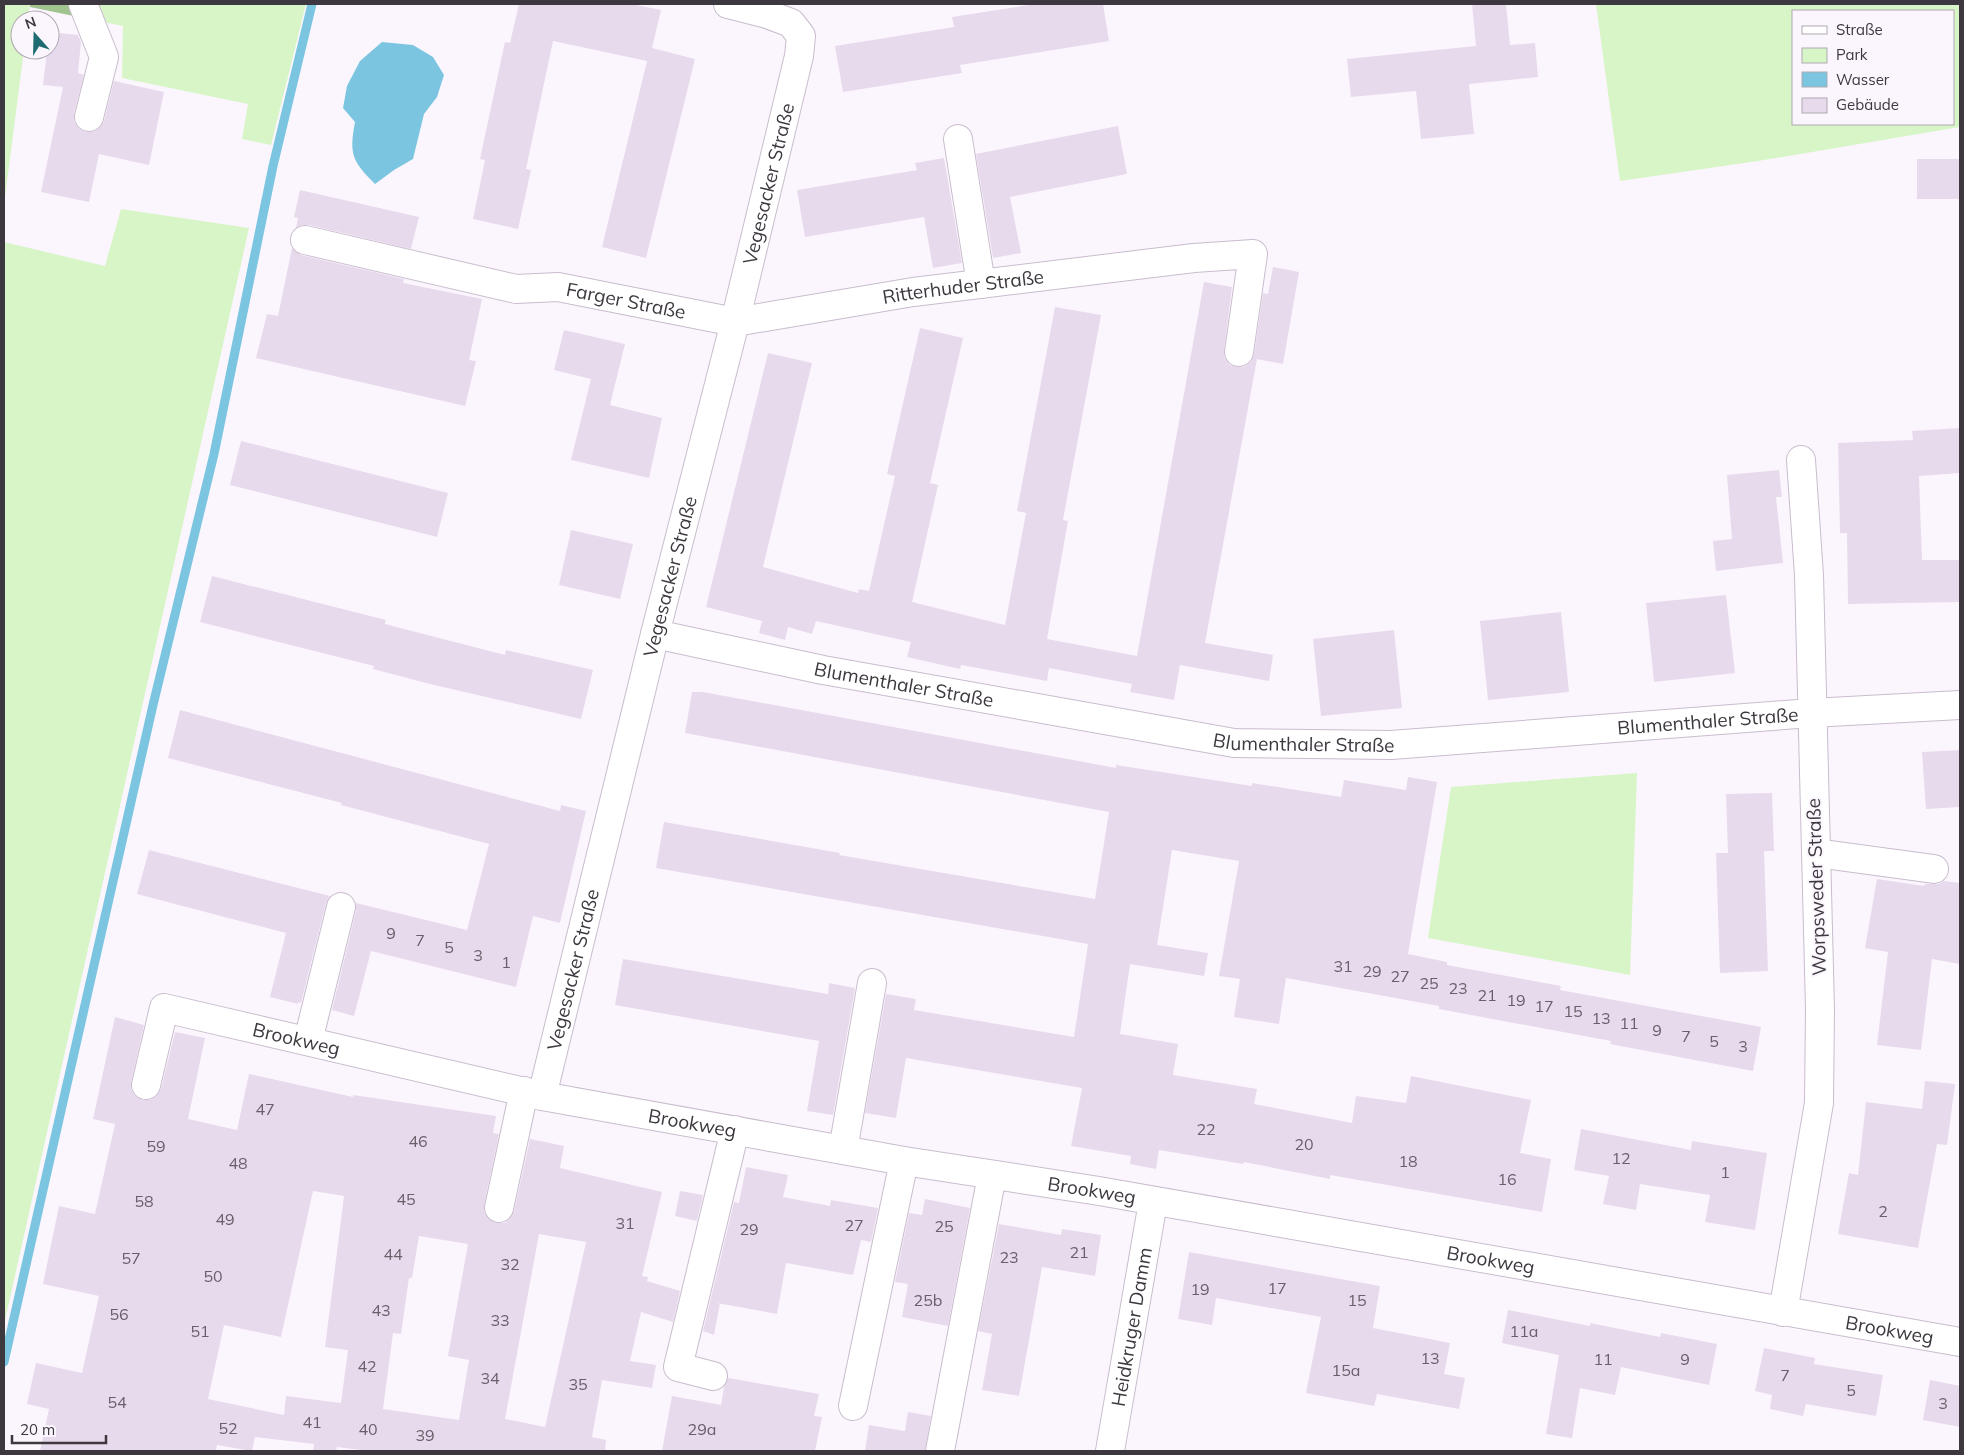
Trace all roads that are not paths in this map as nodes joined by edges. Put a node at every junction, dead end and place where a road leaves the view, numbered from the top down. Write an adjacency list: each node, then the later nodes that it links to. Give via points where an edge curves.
1 (83, 4): 3 (street, via 104,57)
2 (728, 4): 7 (street, Vegesacker Straße, via 791,23 801,36 799,56)
3 (89, 117)
4 (958, 139): 6 (street)
5 (305, 240): 7 (street, Farger Straße, via 516,289 558,287)
6 (981, 284): 7 (street, Ritterhuder Straße); 8 (street, Ritterhuder Straße, via 1253,254)
7 (735, 322): 10 (street, Vegesacker Straße)
8 (1239, 352)
9 (1801, 460): 12 (street, Worpsweder Straße, via 1809,575)
10 (654, 634): 12 (street, Blumenthaler Straße, via 823,670 1234,743 1391,745); 19 (street, Vegesacker Straße)
11 (1960, 705): 12 (street, Blumenthaler Straße)
12 (1811, 713): 13 (street, Worpsweder Straße)
13 (1816, 853): 14 (street); 26 (street, Worpsweder Straße, via 1819,1103)
14 (1934, 869)
15 (341, 907): 17 (street)
16 (872, 984): 21 (street)
17 (308, 1041): 18 (street, Brookweg, via 164,1008); 19 (street, Brookweg)
18 (146, 1085)
19 (533, 1094): 20 (street, Brookweg); 25 (street, Vegesacker Straße)
20 (735, 1130): 21 (street, Brookweg); 28 (street, via 678,1367)
21 (843, 1150): 22 (street, Brookweg)
22 (904, 1161): 23 (street, Brookweg); 29 (street)
23 (992, 1175): 24 (street, Brookweg); 30 (street)
24 (1153, 1202): 26 (street, Brookweg); 31 (street, Heidkruger Damm)
25 (499, 1208)
26 (1783, 1312): 27 (street, Brookweg)
27 (1960, 1342)
28 (713, 1376)
29 (853, 1406)
30 (940, 1451)
31 (1110, 1451)

